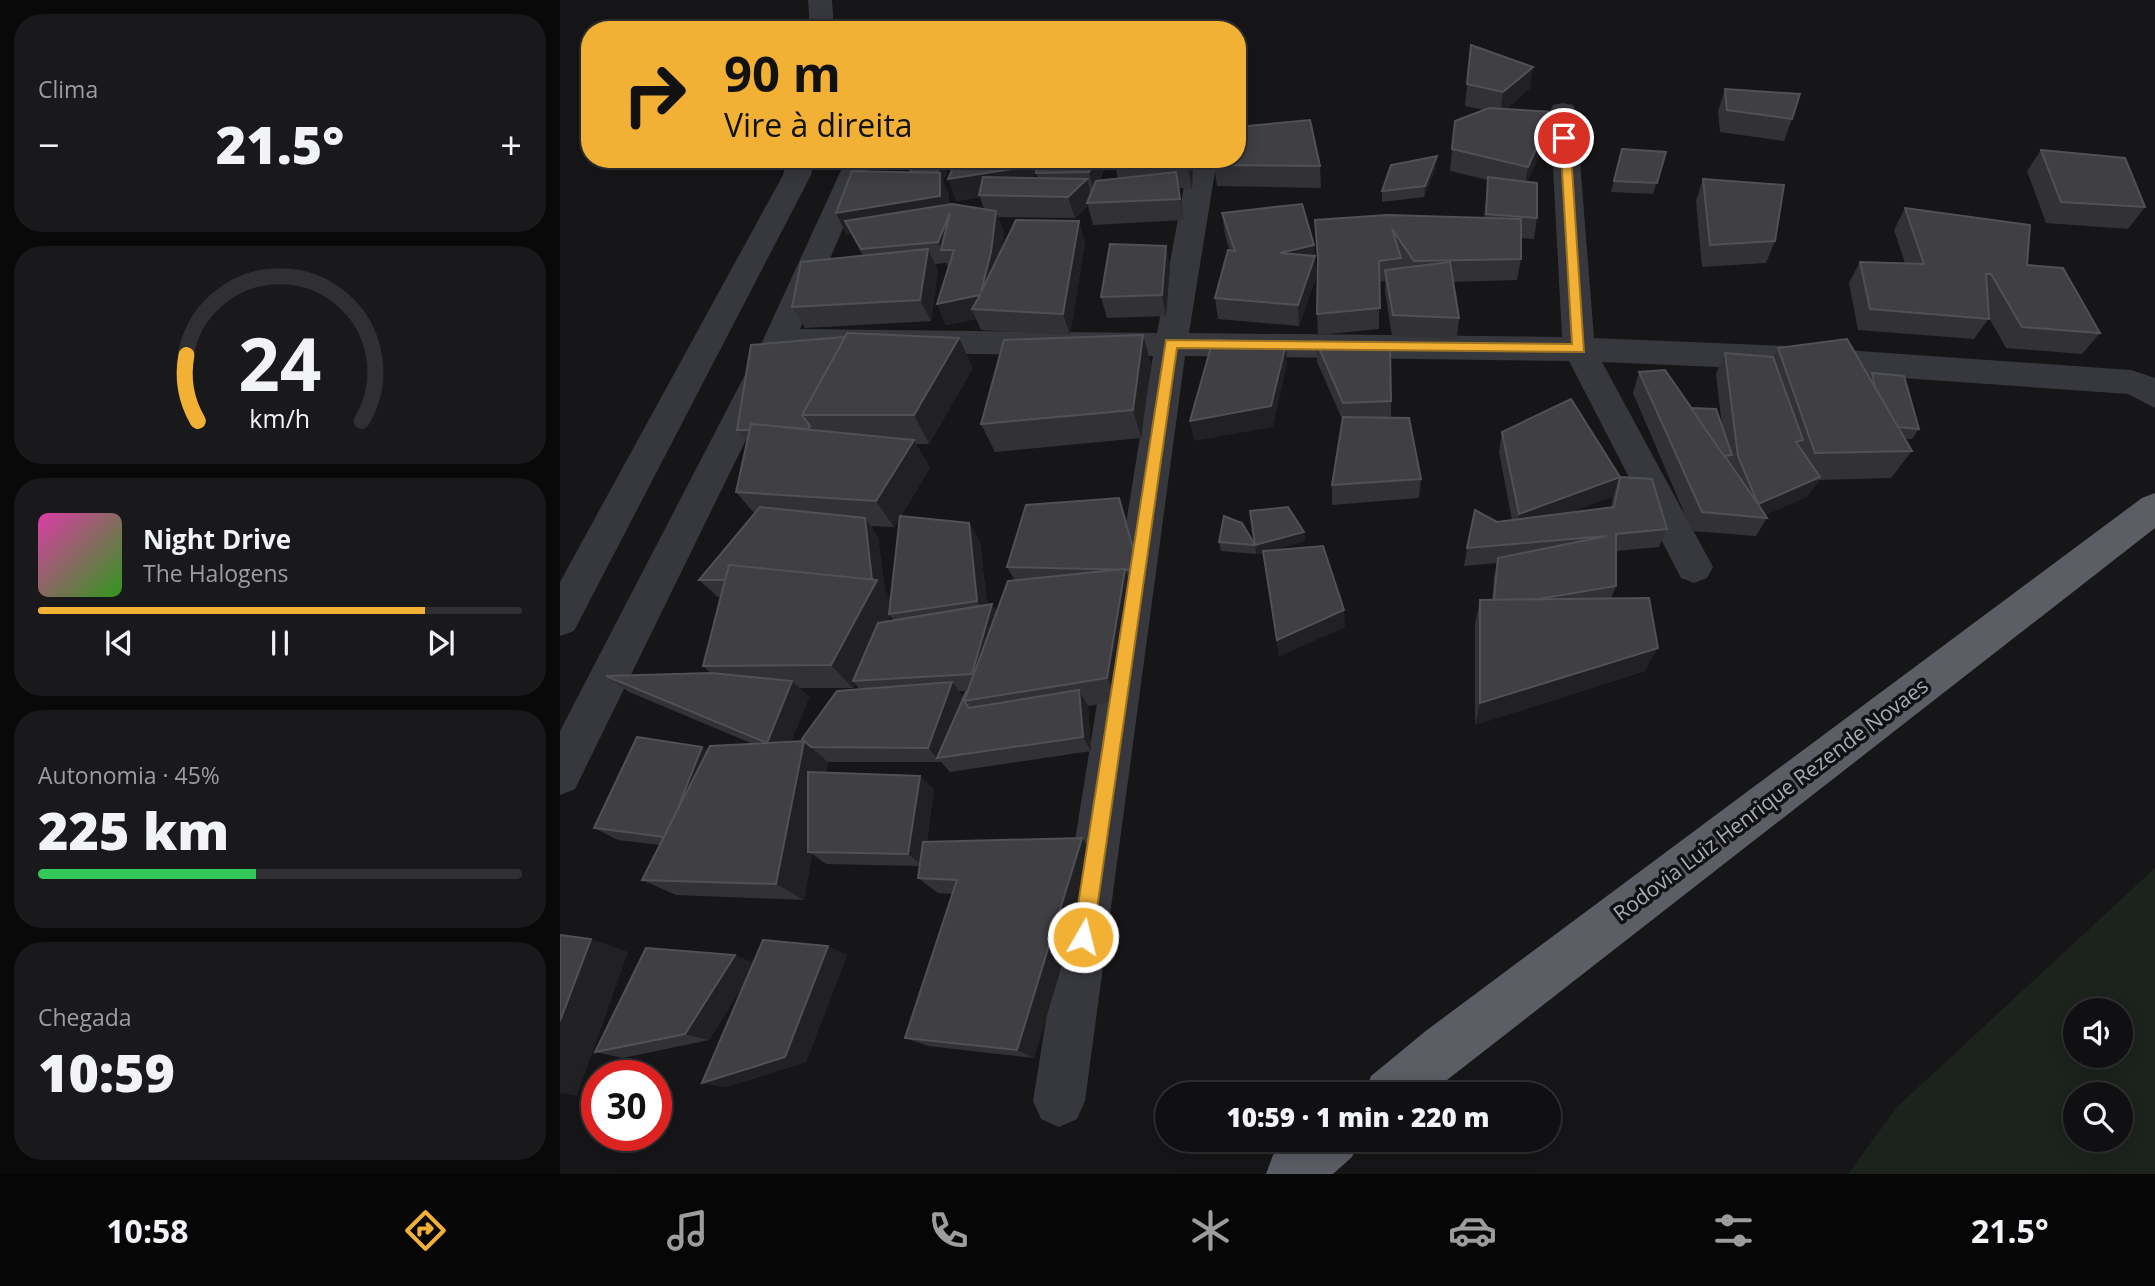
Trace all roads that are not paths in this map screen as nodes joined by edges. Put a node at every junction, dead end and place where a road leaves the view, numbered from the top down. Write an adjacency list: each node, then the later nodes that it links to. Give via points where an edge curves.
1 (820, 0): 2 (street)
2 (821, 21)
3 (1563, 111): 9 (street)
4 (799, 168): 13 (street)
5 (1201, 168): 8 (street)
6 (853, 172): 7 (street)
7 (779, 340): 8 (street); 14 (street)
8 (1171, 343): 9 (street); 16 (street)
9 (1579, 349): 10 (street, via 2131,382); 12 (street)
10 (2155, 395)
11 (2155, 508): 15 (highway, Rodovia Luiz Henrique Rezende Novaes)
12 (1694, 566)
13 (560, 619)
14 (560, 775)
15 (1404, 1082)
16 (1059, 1101)
17 (1318, 1152): 18 (highway)
18 (1292, 1174)

